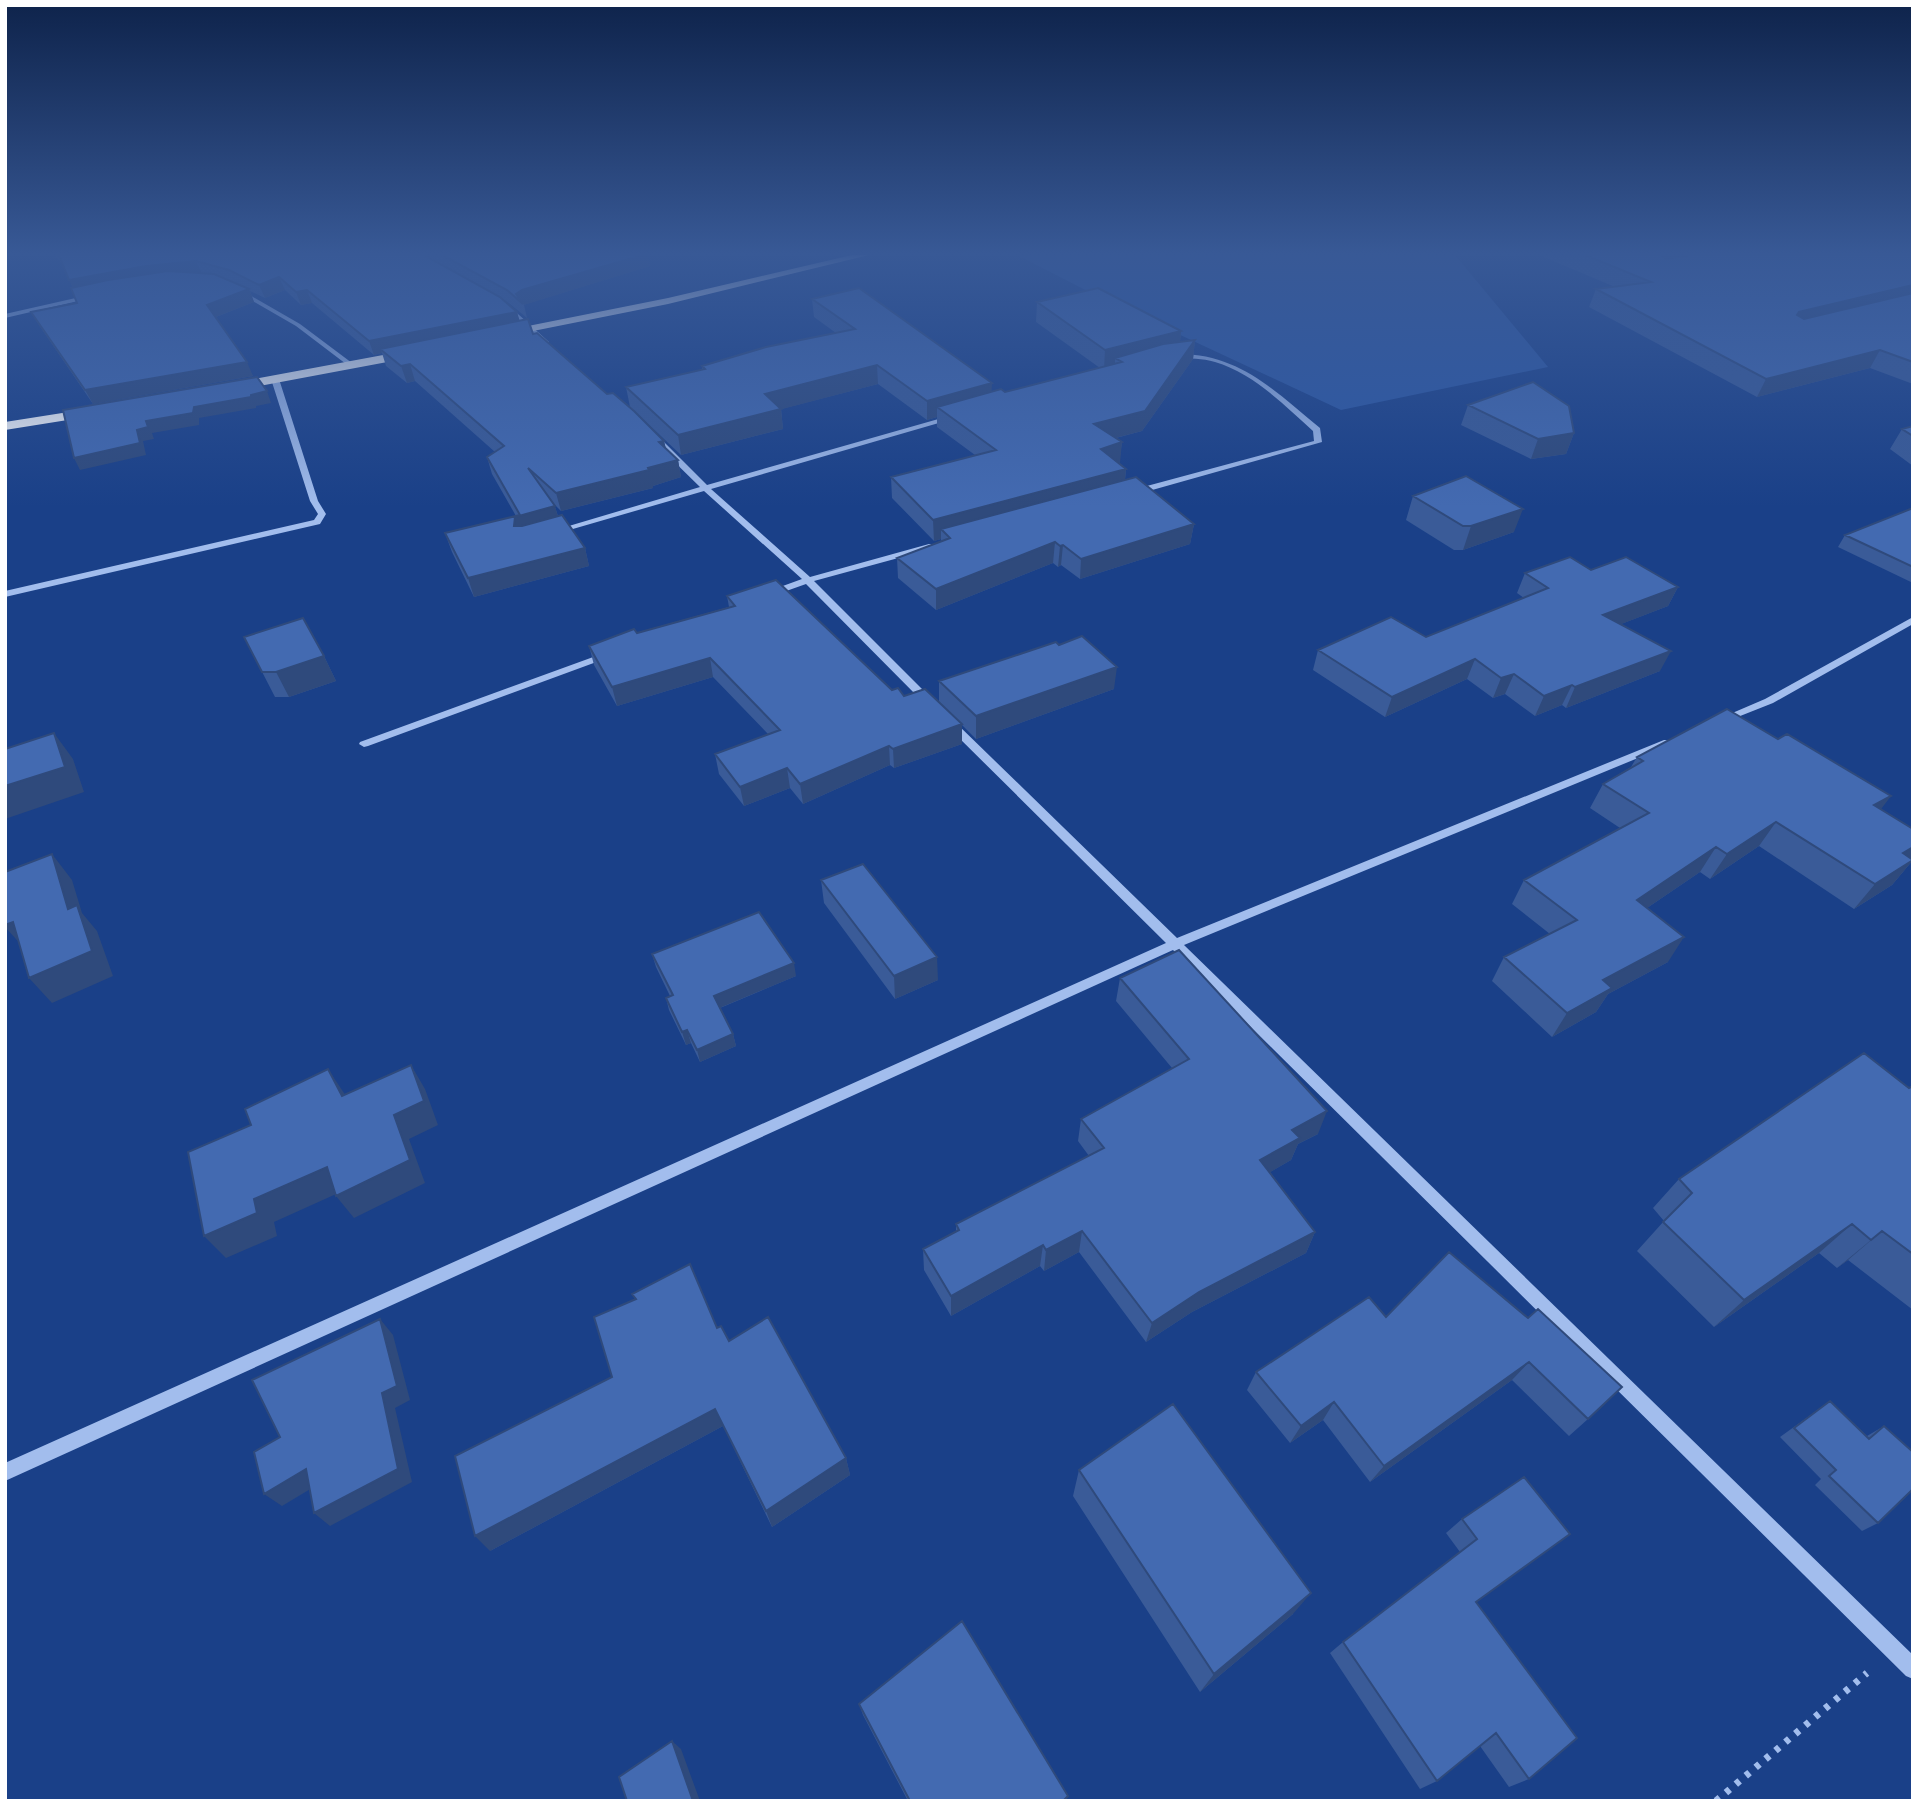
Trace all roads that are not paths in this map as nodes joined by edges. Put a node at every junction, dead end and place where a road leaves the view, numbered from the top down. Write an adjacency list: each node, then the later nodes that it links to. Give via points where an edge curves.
1 (317, 339): 6 (street)
2 (542, 339): 4 (street)
3 (429, 350): 6 (highway)
4 (559, 353)
5 (1171, 358): 14 (street, via 1195,354 1246,373 1317,430 1318,442)
6 (352, 366): 7 (highway)
7 (275, 379): 8 (highway); 18 (street, via 322,514 317,522)
8 (223, 389)
9 (107, 410): 12 (highway)
10 (959, 416): 13 (street)
11 (642, 424): 13 (street)
12 (5, 426)
13 (705, 488): 15 (street); 17 (street)
14 (1130, 493)
15 (550, 533)
16 (943, 544): 17 (street)
17 (808, 580): 19 (street); 25 (street)
18 (5, 594)
19 (756, 599)
20 (1913, 620): 22 (street, via 1769,701)
21 (612, 652): 24 (street)
22 (1704, 727)
23 (1679, 737): 25 (street)
24 (364, 744)
25 (1177, 943): 26 (street); 27 (street)
26 (5, 1472)
27 (1913, 1669)

